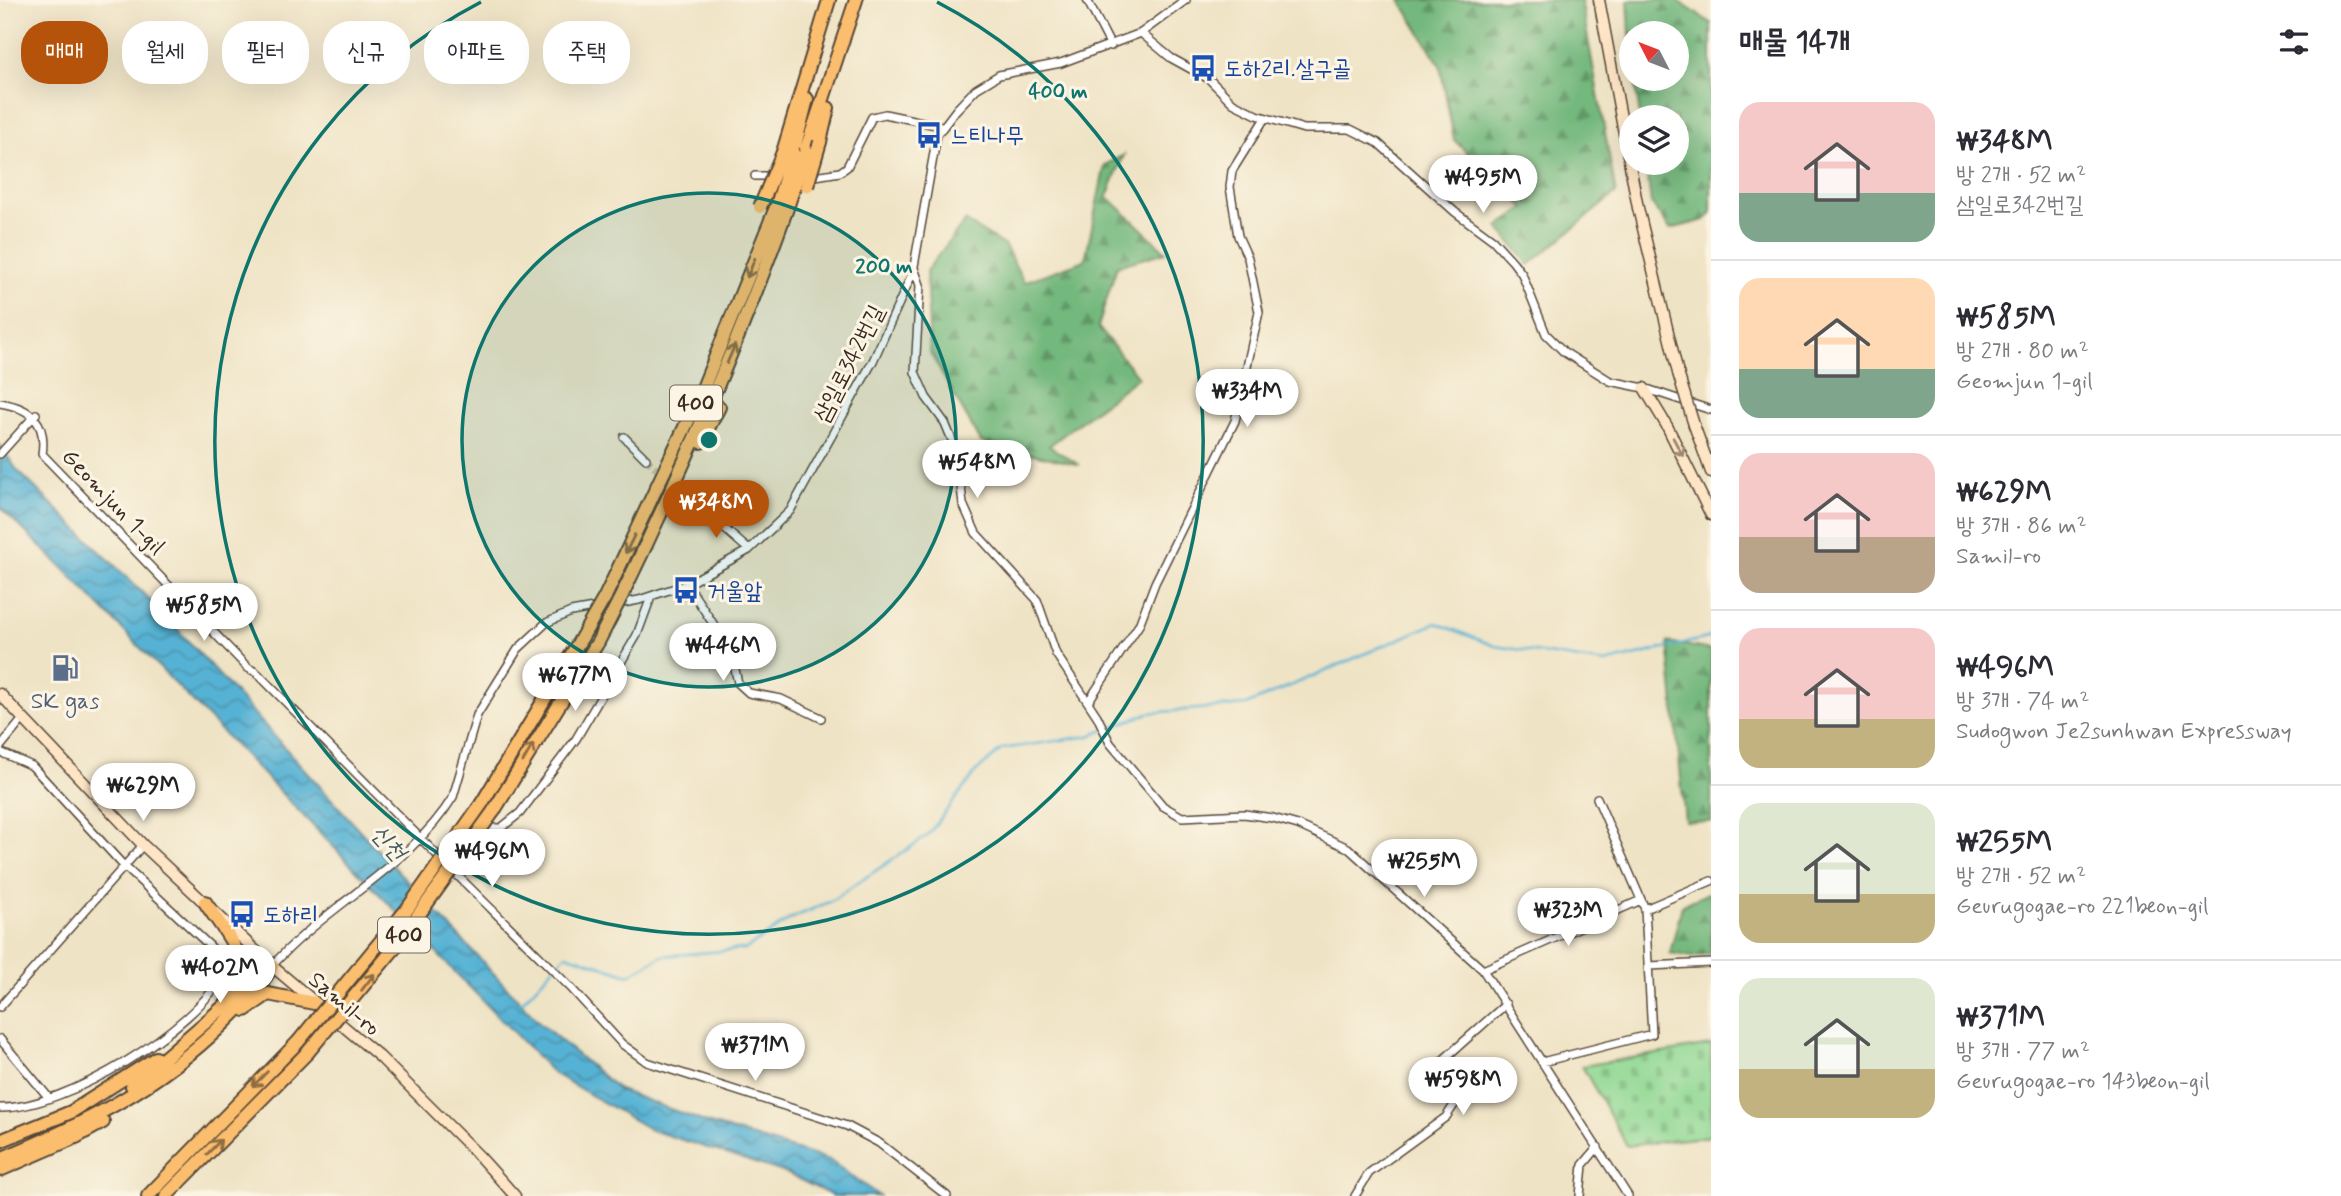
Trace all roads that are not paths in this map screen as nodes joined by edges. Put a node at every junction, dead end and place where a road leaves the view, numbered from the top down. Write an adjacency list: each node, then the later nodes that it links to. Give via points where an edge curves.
1 (831, 0): 10 (highway)
2 (856, 0): 10 (highway, 400); 12 (highway, bridge)
3 (1087, 0): 7 (street)
4 (1186, 0): 6 (street)
5 (1599, 0): 25 (main road, bridge, via 1638,208 1678,373)
6 (1141, 33): 7 (street, 삼일로342번길); 8 (street, via 1171,58 1209,79 1233,103)
7 (1111, 46): 9 (street, 삼일로342번길, via 1061,63 999,75 976,89)
8 (1265, 118): 17 (street, via 1304,129 1350,129 1378,143 1513,262 1546,334 1564,352 1610,381); 34 (street, via 1232,171 1230,187 1259,312 1235,421 1139,625)
9 (941, 126): 11 (street, via 885,114 872,117 847,167 840,172 814,177); 15 (street, 삼일로342번길, via 930,163)
10 (794, 152): 13 (highway, 400, bridge); 14 (highway, bridge)
11 (755, 176)
12 (807, 186)
13 (782, 206): 26 (highway, 400, one-way to 26); 29 (highway, 400, one-way to 13, via 761,284)
14 (760, 207)
15 (914, 268): 30 (street, 삼일로342번길, via 873,361 808,481 779,524); 34 (street, via 920,285 915,372 926,397 946,423 957,452 963,504 976,533 1037,600 1056,654)
16 (709, 360): 26 (highway)
17 (1644, 388): 20 (street); 28 (main road, one-way to 28)
18 (0, 403): 21 (street)
19 (719, 407): 29 (highway)
20 (1711, 410)
21 (35, 415): 23 (street); 40 (street, Geomjun 1-gil, via 45,436 42,454)
22 (624, 437): 24 (street)
23 (0, 454)
24 (646, 459)
25 (1711, 472)
26 (662, 480): 62 (highway, 400, one-way to 62, bridge, via 605,597 482,803 408,908 298,1042)
27 (702, 509): 30 (street)
28 (1711, 515)
29 (650, 538): 70 (highway, 400, one-way to 29, bridge, via 308,1052 393,950 494,813 597,642)
30 (749, 550): 31 (street, 삼일로342번길)
31 (687, 584): 32 (street, 삼일로342번길); 35 (street, via 731,650 738,684 749,693 781,699)
32 (651, 597): 39 (street, via 637,635 576,738 520,813 501,828); 40 (street, 삼일로342번길, via 571,612 546,623 518,649 477,715 453,797)
33 (0, 694): 36 (main road, Samil-ro)
34 (1088, 702): 50 (street, via 1110,743 1163,806 1182,817 1244,814 1273,818 1348,848)
35 (821, 718)
36 (23, 719): 37 (street); 41 (main road, Samil-ro)
37 (0, 749): 42 (street, via 33,766)
38 (1597, 798): 44 (street)
39 (488, 828)
40 (419, 841): 48 (street, 삼일로342번길, via 339,904); 72 (street, via 571,988 622,1044 648,1062 847,1126 879,1143)
41 (143, 845): 42 (street); 45 (main road, Samil-ro)
42 (123, 864): 53 (street); 60 (street, via 211,947 225,972 214,992 152,1046)
43 (1711, 881): 46 (street)
44 (1641, 900): 46 (street); 50 (street)
45 (205, 902): 48 (main road, Samil-ro); 54 (highway, via 242,959 244,973)
46 (1645, 909): 49 (street)
47 (1711, 963): 49 (street)
48 (272, 966): 51 (main road, Samil-ro); 54 (highway); 56 (highway, via 260,988)
49 (1649, 966): 58 (street, via 1651,1034)
50 (1483, 970): 52 (street)
51 (314, 1003): 56 (highway, via 268,994); 71 (main road, Samil-ro, via 431,1106)
52 (1506, 1004): 58 (street); 73 (street, via 1443,1060 1456,1102 1446,1117 1369,1173)
53 (0, 1007)
54 (217, 1014): 55 (highway)
55 (194, 1033): 63 (highway, via 71,1112); 65 (highway, via 143,1079 99,1107)
56 (209, 1038): 59 (highway)
57 (0, 1039): 60 (street)
58 (1542, 1062): 64 (street)
59 (158, 1079): 66 (highway, via 97,1117); 67 (highway, via 133,1104 76,1138)
60 (49, 1098): 61 (street)
61 (0, 1108)
62 (223, 1116): 68 (highway); 69 (highway, 400)
63 (0, 1141)
64 (1598, 1147): 74 (street, via 1583,1166); 75 (street)
65 (0, 1150)
66 (0, 1159)
67 (0, 1170)
68 (138, 1196)
69 (148, 1196)
70 (166, 1196)
71 (514, 1196)
72 (947, 1196)
73 (1355, 1196)
74 (1580, 1196)
75 (1629, 1196)

